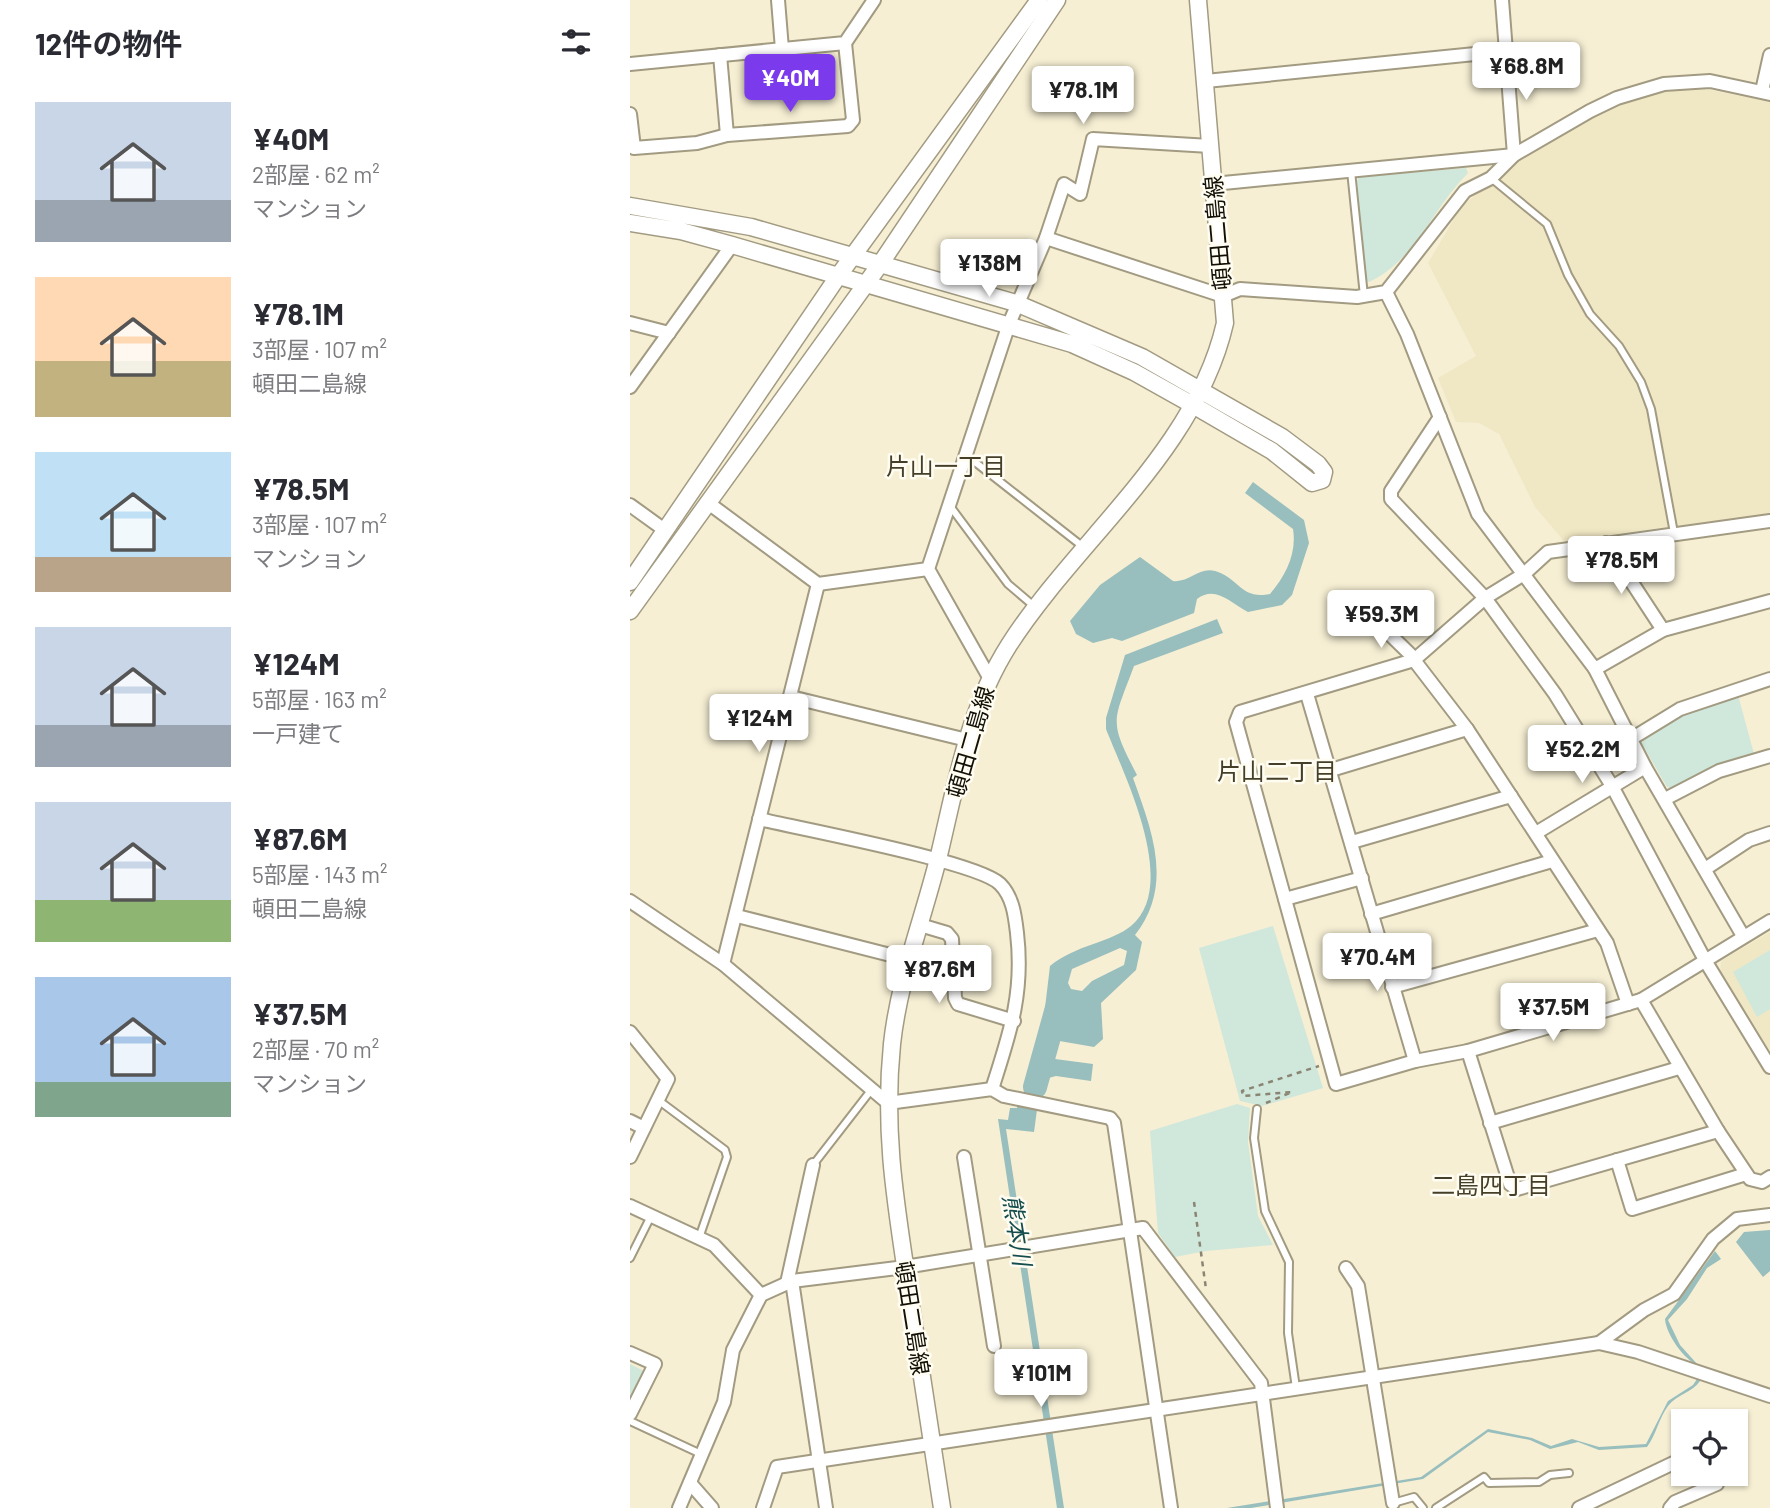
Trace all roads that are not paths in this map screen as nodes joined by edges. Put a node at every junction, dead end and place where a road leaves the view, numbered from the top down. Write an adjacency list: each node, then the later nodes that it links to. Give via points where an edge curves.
1 (778, 0): 8 (street)
2 (873, 0): 7 (street)
3 (1039, 0): 26 (main road)
4 (1057, 0): 27 (main road)
5 (1198, 0): 13 (main road, 頓田二島線)
6 (1502, 0): 9 (street)
7 (845, 43): 8 (street); 16 (street, via 853,120 848,126)
8 (782, 49): 10 (street)
9 (1505, 51): 13 (street); 18 (street)
10 (720, 55): 12 (street); 16 (street)
11 (1770, 55): 14 (street)
12 (630, 64)
13 (1206, 81): 17 (main road, 頓田二島線)
14 (1766, 93): 18 (street, via 1710,81 1664,84 1617,98)
15 (630, 114): 16 (street, via 634,148 697,143)
16 (727, 135)
17 (1210, 146): 21 (main road, 頓田二島線); 24 (street, via 1093,139 1080,194 1064,184)
18 (1514, 155): 19 (street); 20 (street)
19 (1352, 171): 21 (street); 32 (lane)
20 (1491, 178): 30 (street, via 1465,191); 47 (lane, via 1547,224 1590,314 1619,346 1641,382 1651,409)
21 (1213, 184): 31 (main road, 頓田二島線)
22 (630, 206): 26 (main road, via 751,227)
23 (630, 223): 25 (main road)
24 (1046, 237): 31 (street); 33 (street)
25 (732, 245): 28 (main road); 36 (street)
26 (856, 256): 27 (main road); 28 (main road)
27 (881, 263): 29 (main road); 33 (main road)
28 (839, 275): 29 (main road); 46 (main road)
29 (865, 282): 35 (main road); 42 (main road)
30 (1387, 292): 32 (street); 40 (street)
31 (1223, 296): 32 (street, via 1240,289); 38 (main road, 頓田二島線, via 1225,323 1220,347)
32 (1364, 296)
33 (1016, 303): 35 (street); 38 (main road, via 1142,357)
34 (630, 323): 36 (street)
35 (1009, 324): 39 (main road, via 1072,344); 41 (street)
36 (669, 332): 37 (street)
37 (630, 387)
38 (1202, 390): 39 (main road, 頓田二島線); 39 (main road, via 1282,437 1318,464 1324,472 1322,480 1312,483 1272,451)
39 (1193, 405): 49 (main road, 頓田二島線)
40 (1440, 417): 51 (street, via 1478,514); 54 (street, via 1391,491 1391,499)
41 (966, 455): 43 (street); 49 (lane)
42 (707, 502): 53 (street); 57 (main road)
43 (949, 504): 50 (street); 56 (lane, via 1008,584)
44 (630, 505): 46 (street)
45 (1770, 520): 47 (street)
46 (666, 531): 52 (main road)
47 (1674, 533): 48 (street)
48 (1606, 543): 51 (street, via 1548,552); 59 (street)
49 (1084, 548): 56 (main road, 頓田二島線)
50 (928, 569): 53 (street); 62 (street)
51 (1524, 574): 54 (street); 61 (street)
52 (630, 582)
53 (818, 584): 65 (street)
54 (1485, 598): 60 (street); 72 (street, via 1555,694)
55 (1770, 601): 59 (street)
56 (1036, 608): 62 (main road, 頓田二島線)
57 (630, 611)
58 (1352, 624): 60 (street, via 1373,618)
59 (1663, 630): 61 (street)
60 (1414, 660): 64 (street); 66 (street)
61 (1595, 669): 67 (street)
62 (989, 677): 68 (main road, 頓田二島線)
63 (1770, 679): 67 (street, via 1680,709)
64 (1307, 694): 71 (street); 83 (street, via 1240,712 1236,722)
65 (791, 696): 68 (street); 75 (street)
66 (1468, 729): 71 (street); 73 (street)
67 (1631, 739): 70 (street)
68 (967, 740): 79 (main road, 頓田二島線)
69 (1770, 756): 74 (street, via 1719,771)
70 (1645, 767): 72 (street); 74 (street)
71 (1331, 770): 78 (street)
72 (1612, 786): 76 (street); 92 (street)
73 (1511, 796): 76 (street); 78 (street)
74 (1665, 799): 81 (street)
75 (759, 819): 79 (street); 86 (street)
76 (1536, 833): 80 (street)
77 (1770, 833): 81 (street, via 1749,840)
78 (1352, 842): 82 (street)
79 (938, 861): 88 (main road, 頓田二島線); 97 (street, via 984,873 1010,898 1020,954)
80 (1552, 861): 85 (street); 89 (street)
81 (1705, 869): 90 (street)
82 (1362, 878): 83 (street); 85 (street)
83 (1285, 899): 100 (street, via 1336,1084)
84 (630, 901): 93 (street)
85 (1371, 914): 94 (street)
86 (737, 916): 91 (street); 93 (street)
87 (1770, 921): 90 (street)
88 (920, 925): 91 (main road, 頓田二島線); 97 (street, via 952,939 958,1004)
89 (1598, 930): 94 (street); 96 (street)
90 (1742, 936): 92 (street)
91 (911, 960): 106 (main road, 頓田二島線, via 893,1040)
92 (1706, 962): 95 (street); 101 (street)
93 (723, 964): 103 (street)
94 (1392, 987): 100 (street)
95 (1641, 1000): 96 (street); 102 (street)
96 (1628, 1004): 99 (street)
97 (1014, 1021): 104 (street)
98 (630, 1032): 105 (street, via 668,1079)
99 (1468, 1051): 100 (street); 109 (street)
100 (1415, 1061)
101 (1770, 1067)
102 (1679, 1068): 109 (street); 111 (street)
103 (872, 1089): 106 (street); 115 (lane)
104 (992, 1089): 106 (street); 121 (street, via 1004,1096 1111,1118)
105 (658, 1100): 110 (street); 122 (lane, via 725,1150 727,1157)
106 (888, 1103): 125 (main road, 頓田二島線, via 890,1167)
107 (1257, 1109): 133 (lane, via 1254,1138 1265,1211 1289,1262 1288,1333)
108 (630, 1121): 110 (street)
109 (1490, 1123): 114 (street, via 1510,1184 1517,1189)
110 (644, 1128): 112 (street)
111 (1717, 1131): 114 (street); 116 (street)
112 (630, 1157)
113 (964, 1157): 123 (street)
114 (1617, 1160): 116 (street, via 1632,1209)
115 (813, 1165): 127 (street)
116 (1746, 1174): 117 (street, via 1762,1182)
117 (1770, 1177)
118 (630, 1206): 120 (street)
119 (1770, 1215): 129 (street, via 1737,1219 1713,1239 1674,1294)
120 (651, 1216): 122 (street); 124 (lane)
121 (1129, 1231): 123 (street); 134 (street, via 1143,1228 1261,1383); 136 (street)
122 (699, 1238): 128 (street, via 713,1245)
123 (979, 1254): 125 (street); 130 (street)
124 (630, 1258)
125 (905, 1267): 127 (street); 139 (main road, 頓田二島線)
126 (1346, 1268): 132 (street, via 1358,1286)
127 (789, 1282): 128 (street); 141 (street)
128 (761, 1295): 140 (street, via 733,1350 723,1402)
129 (1599, 1343): 132 (street); 135 (street)
130 (994, 1346)
131 (630, 1353): 137 (street, via 655,1364)
132 (1373, 1378): 133 (street); 146 (street)
133 (1296, 1388): 134 (street)
134 (1261, 1394): 136 (street); 153 (street)
135 (1770, 1396)
136 (1156, 1408): 139 (street); 152 (street)
137 (630, 1415)
138 (630, 1420): 140 (lane)
139 (932, 1443): 141 (street); 151 (main road, 頓田二島線)
140 (703, 1455): 144 (street)
141 (819, 1461): 149 (street, via 777,1467); 150 (street)
142 (1671, 1464): 156 (street)
143 (1569, 1473): 155 (lane, via 1531,1483 1489,1483 1484,1477)
144 (690, 1483): 147 (street); 148 (street)
145 (1712, 1486): 157 (street)
146 (1393, 1503): 154 (lane, via 1414,1497)
147 (679, 1508)
148 (712, 1508)
149 (763, 1508)
150 (826, 1508)
151 (942, 1508)
152 (1171, 1508)
153 (1277, 1508)
154 (1423, 1508)
155 (1436, 1508)
156 (1579, 1508)
157 (1670, 1508)

